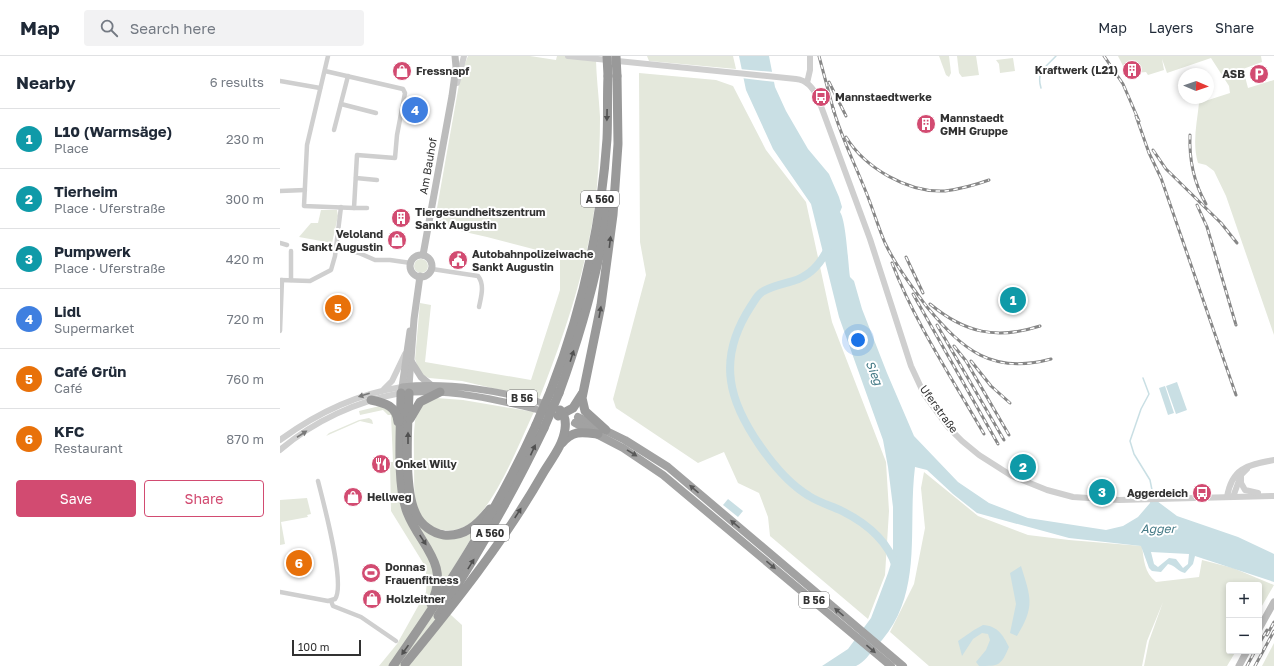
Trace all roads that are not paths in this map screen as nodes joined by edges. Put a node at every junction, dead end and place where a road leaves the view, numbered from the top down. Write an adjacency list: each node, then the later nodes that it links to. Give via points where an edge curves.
1 (328, 56): 8 (street)
2 (455, 56): 14 (main road, Am Bauhof)
3 (464, 56): 14 (street)
4 (568, 56): 12 (street)
5 (607, 56): 10 (highway, A 560, bridge)
6 (616, 56): 10 (highway, A 560, bridge)
7 (810, 56): 12 (street)
8 (325, 71): 9 (street); 13 (street)
9 (348, 76): 15 (street); 19 (street, via 403,89 405,93 397,135 396,158 357,155)
10 (612, 76): 16 (highway, A 560); 46 (highway, A 560, one-way to 46, via 605,162 595,237)
11 (280, 81): 13 (street)
12 (807, 82): 63 (street, Uferstraße, via 818,98 870,239 911,366 924,394 948,427 995,466 1034,485 1060,494 1084,498)
13 (320, 88): 21 (street, via 307,145)
14 (452, 96): 30 (main road, Am Bauhof)
15 (341, 104): 17 (street); 18 (street)
16 (617, 109): 44 (highway, one-way to 16, via 598,327 611,238 617,165); 46 (highway, A 560, one-way to 16, via 587,307 601,245 613,162)
17 (376, 113)
18 (334, 130)
19 (356, 178): 20 (street); 24 (street)
20 (377, 180)
21 (305, 190): 22 (street); 23 (street, via 304,206)
22 (280, 191)
23 (341, 208): 24 (street); 28 (street)
24 (354, 208): 25 (street)
25 (367, 208)
26 (280, 243): 27 (street)
27 (287, 245)
28 (335, 246): 31 (street, via 360,252 375,260); 35 (street, via 333,267 327,273 310,281)
29 (291, 251): 35 (street)
30 (423, 255): 31 (main road, via 414,258); 32 (main road, via 431,262)
31 (411, 264): 33 (main road, via 412,270)
32 (432, 269): 33 (main road, via 426,275); 36 (street, via 478,276 482,281)
33 (420, 276): 37 (main road)
34 (281, 280): 35 (street); 38 (street)
35 (291, 280)
36 (479, 307)
37 (414, 319): 39 (main road); 40 (main road)
38 (280, 331)
39 (405, 354): 42 (street, via 392,381); 43 (main road)
40 (411, 361): 41 (main road, via 421,377); 43 (main road)
41 (432, 386): 43 (main road, B 56); 48 (main road, B 56, via 506,394 537,402)
42 (384, 390): 43 (street); 53 (street, one-way to 53, via 340,404)
43 (405, 390): 45 (main road, B 56); 47 (street); 50 (highway); 54 (highway)
44 (583, 391): 48 (highway, via 576,405); 52 (highway, via 585,411)
45 (440, 392): 48 (main road, B 56, via 487,398); 50 (highway, via 420,402)
46 (555, 392): 51 (highway, A 560, bridge)
47 (372, 400): 54 (highway, via 384,402 393,409 398,419); 56 (street, one-way to 47, via 330,416)
48 (563, 414): 49 (main road, B 56); 55 (highway, via 566,428)
49 (577, 420): 52 (highway, B 56)
50 (408, 424): 61 (highway, one-way to 50, via 481,520 470,529 452,535 438,534 430,530 418,519 411,500)
51 (540, 426): 61 (highway, A 560); 72 (highway, A 560, one-way to 51, via 487,540 518,482)
52 (602, 432): 55 (highway, via 572,433); 71 (highway, B 56, via 645,452 668,468)
53 (280, 440)
54 (400, 440): 68 (highway, one-way to 68, via 404,506 434,558 437,572 434,596)
55 (559, 447): 72 (highway, one-way to 55, via 489,558)
56 (280, 450)
57 (1274, 460): 58 (street)
58 (1265, 461): 59 (street, via 1247,469); 63 (street, via 1249,465 1238,472 1229,486)
59 (1241, 475): 62 (street, via 1242,486 1246,491); 63 (street)
60 (318, 481): 65 (street, via 338,577 338,595)
61 (505, 489): 68 (highway, A 560, via 480,534)
62 (1273, 496): 63 (street, Uferstraße)
63 (1230, 497)
64 (280, 592): 65 (street)
65 (331, 601): 69 (street, via 334,606 361,617)
66 (1274, 602): 67 (main road)
67 (1262, 623)
68 (416, 634): 73 (highway, A 560, one-way to 73)
69 (396, 641)
70 (1245, 654): 75 (main road)
71 (889, 661): 74 (highway, B 56)
72 (405, 665)
73 (394, 666)
74 (903, 666)
75 (1239, 666)

